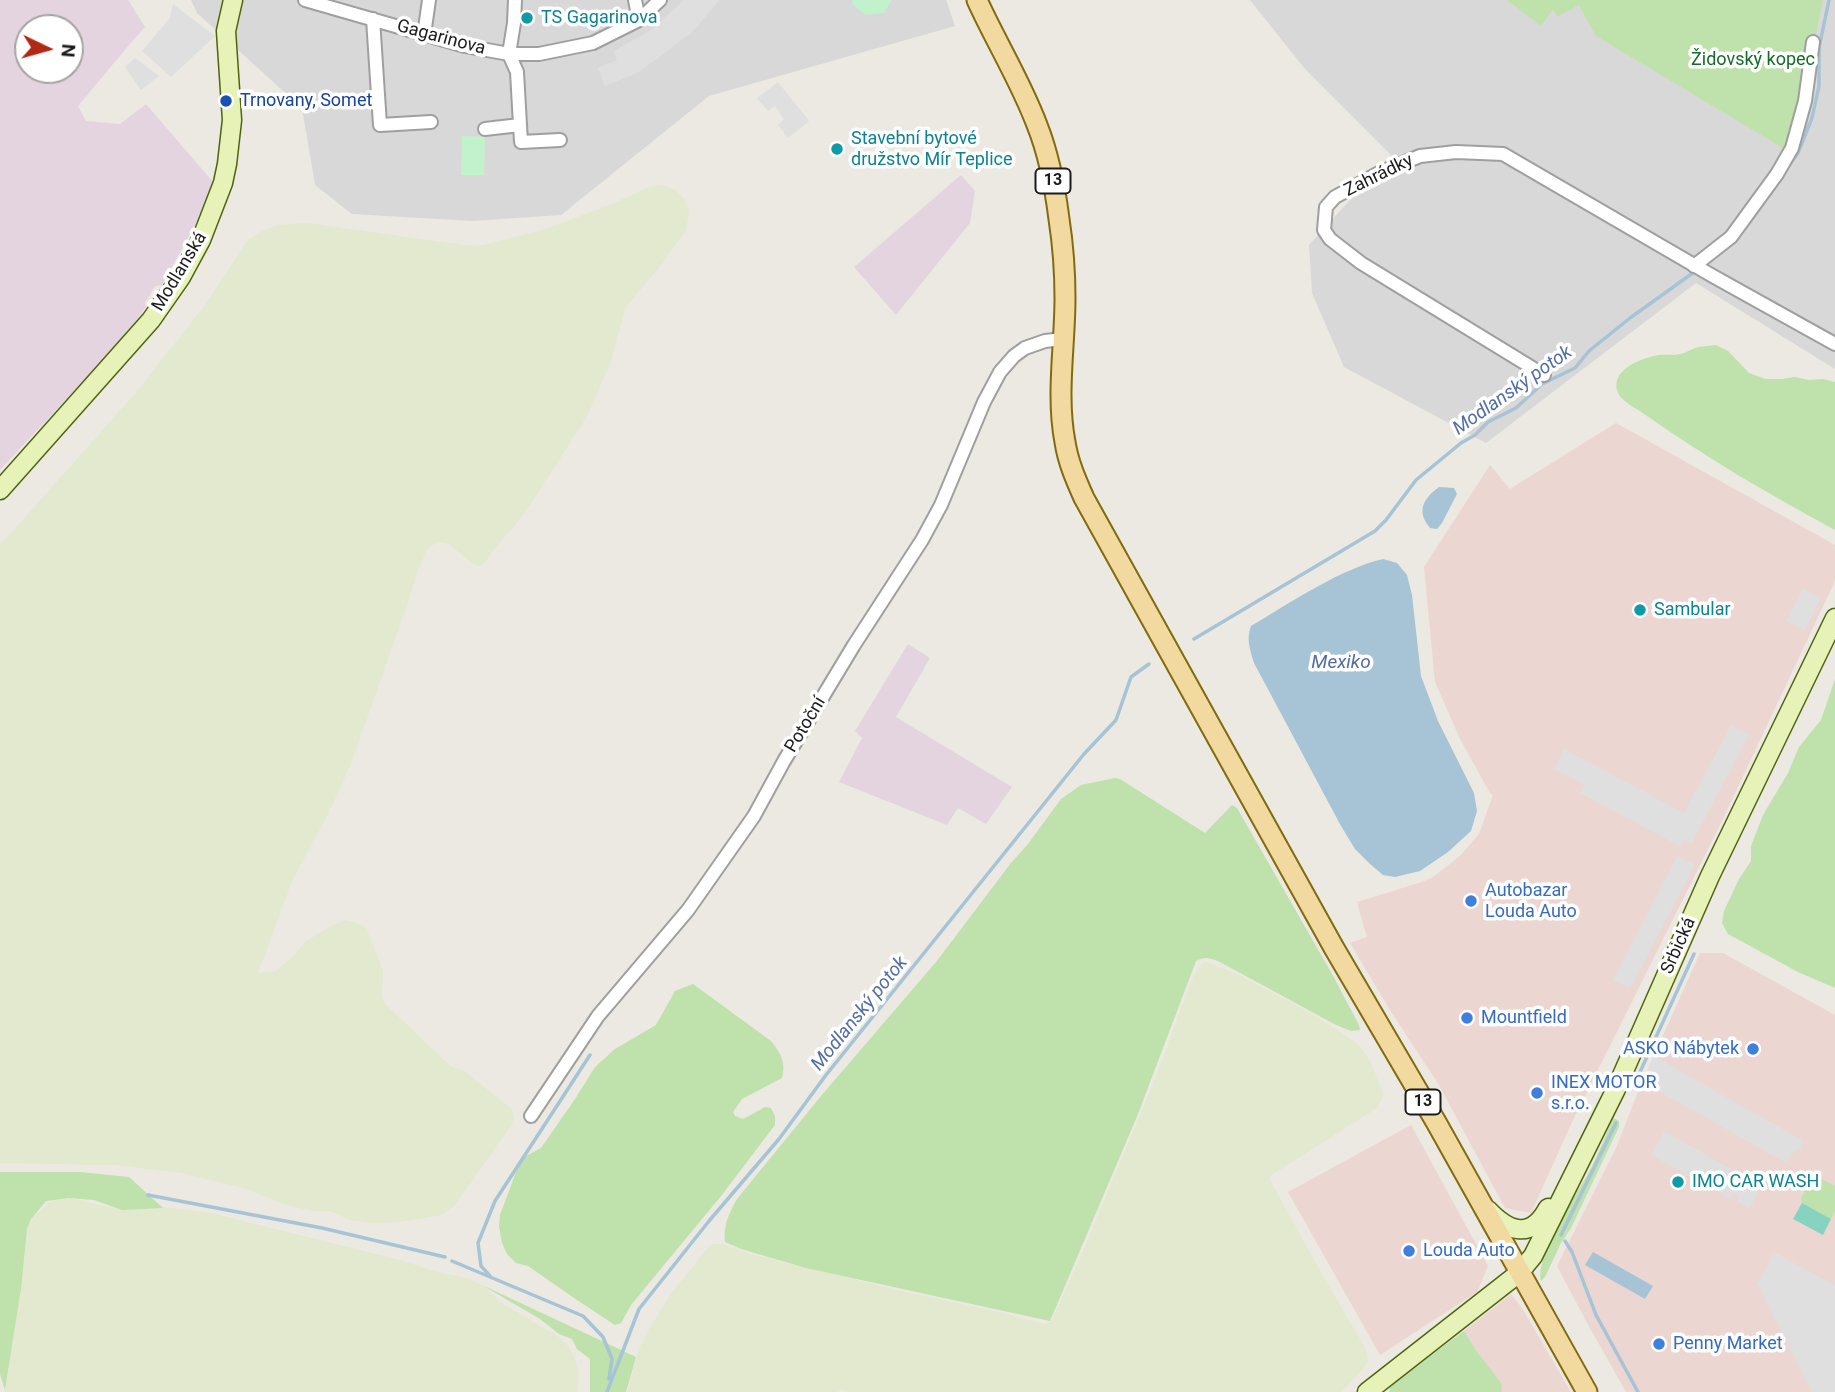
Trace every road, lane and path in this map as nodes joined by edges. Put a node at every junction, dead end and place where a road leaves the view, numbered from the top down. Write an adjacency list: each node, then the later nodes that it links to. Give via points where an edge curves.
1 (233, 0): 21 (street, Modlanská, via 226,31 232,120 227,163 201,240 151,320)
2 (305, 0): 8 (street, Gagarinova)
3 (429, 0): 10 (street)
4 (514, 0): 12 (street, Gagarinova)
5 (635, 0): 9 (street)
6 (660, 0): 9 (street, Gagarinova)
7 (977, 0): 18 (main road, 13, via 1030,108 1047,154 1064,260)
8 (373, 19): 10 (street, Gagarinova); 13 (street, Gagarinova, via 380,125)
9 (639, 20): 12 (street, Gagarinova, via 593,43 539,54)
10 (424, 35): 12 (street, Gagarinova)
11 (1813, 42): 17 (street, via 1805,102 1792,148 1731,237)
12 (509, 54): 14 (street, Gagarinova, via 517,72)
13 (431, 122)
14 (520, 125): 15 (street); 16 (street, via 521,142)
15 (485, 129)
16 (560, 140)
17 (1694, 266): 19 (street, Zahrádky); 20 (street, Zahrádky, via 1503,154 1420,156 1379,173 1335,197 1326,207 1324,230 1350,255)
18 (1063, 339): 23 (street, Potoční, via 1031,345 1014,355 1000,372 922,540 754,816 688,910 598,1016); 25 (main road, 13, via 1065,445 1084,498)
19 (1835, 344)
20 (1544, 376)
21 (0, 490)
22 (1835, 618): 24 (street, Srbická, via 1721,852)
23 (531, 1116)
24 (1574, 1176): 25 (street, via 1531,1228 1506,1226); 26 (street, Srbická, via 1533,1256)
25 (1479, 1201): 26 (main road, 13)
26 (1519, 1273): 27 (street, Srbická); 28 (main road, 13)
27 (1367, 1392)
28 (1587, 1392)

